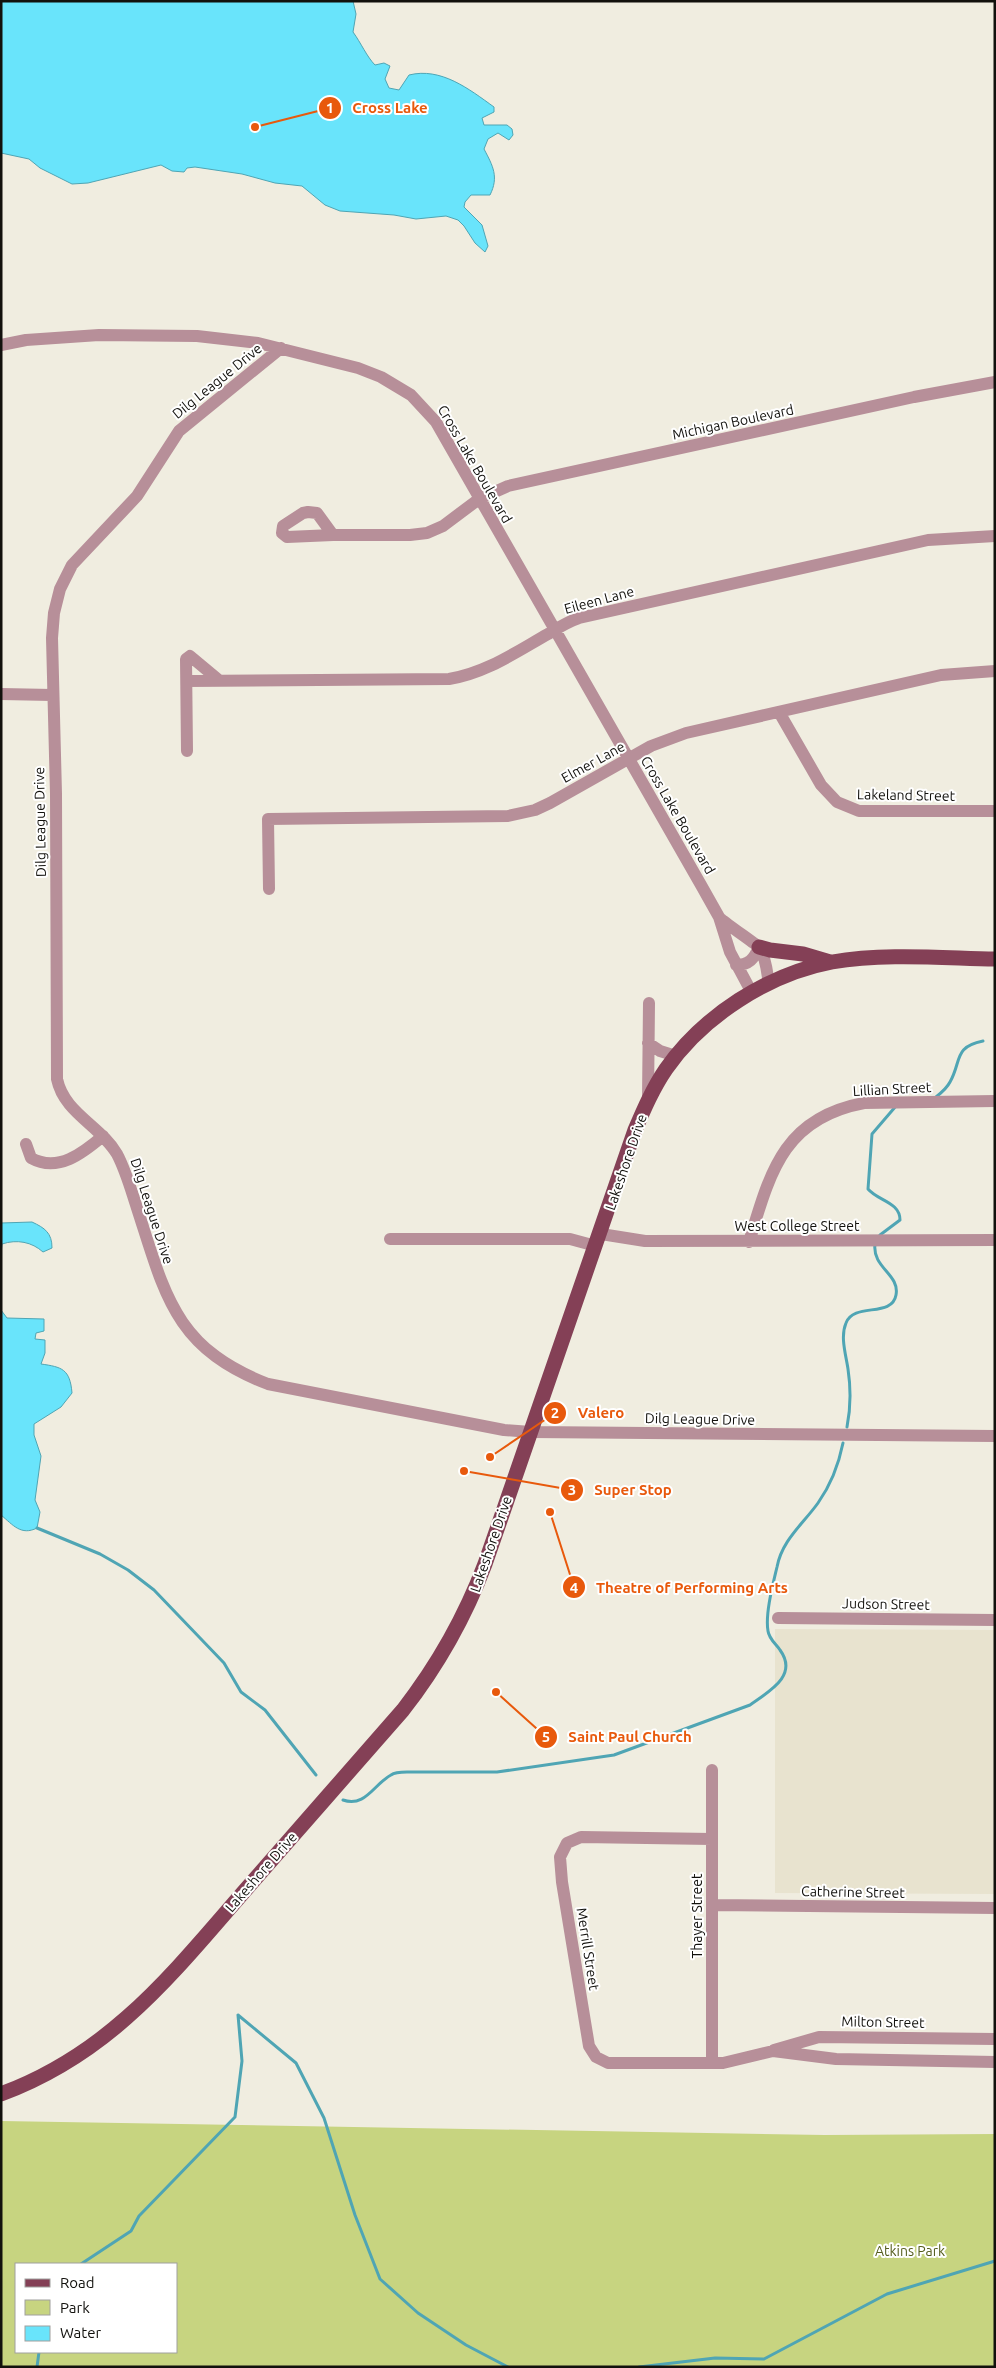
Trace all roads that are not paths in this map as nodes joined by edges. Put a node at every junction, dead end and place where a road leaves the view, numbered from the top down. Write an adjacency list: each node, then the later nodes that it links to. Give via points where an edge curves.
1 (1, 344): 2 (street, Cross Lake Boulevard, via 99,335 226,338)
2 (281, 348): 4 (street, Cross Lake Boulevard, via 358,368 407,392 436,422); 12 (street, Dilg League Drive, via 179,431 137,496 72,565 63,580 54,613)
3 (995, 382): 4 (street, Michigan Boulevard, via 508,486)
4 (479, 498): 5 (street, Michigan Boulevard, via 443,526 427,533); 7 (street, Cross Lake Boulevard)
5 (334, 535)
6 (995, 536): 7 (street, Eileen Lane, via 928,540 578,618)
7 (555, 630): 10 (street, Eileen Lane, via 487,668 449,679); 15 (street, Cross Lake Boulevard)
8 (995, 671): 13 (street, Elmer Lane, via 941,676)
9 (187, 681): 10 (street, Eileen Lane); 10 (street, via 186,659 190,656); 14 (street)
10 (220, 681)
11 (1, 694): 12 (street)
12 (52, 695): 31 (street, Dilg League Drive, via 56,794 57,1079 67,1103)
13 (779, 712): 15 (street, Elmer Lane, via 686,733 651,746); 16 (street, Lakeland Street, via 821,785 844,806 867,811)
14 (187, 751)
15 (628, 760): 17 (street, Elmer Lane, via 550,803 508,816 268,819); 18 (street, Cross Lake Boulevard)
16 (995, 811)
17 (269, 889)
18 (719, 917): 19 (street, Cross Lake Boulevard); 20 (street, Cross Lake Boulevard)
19 (753, 944): 20 (street); 22 (main road); 23 (street, via 754,957 745,965); 24 (street, via 765,962)
20 (730, 952): 23 (street, Cross Lake Boulevard)
21 (995, 958): 22 (main road, Lakeshore Drive, via 887,958)
22 (832, 962): 24 (main road, Lakeshore Drive, via 789,974)
23 (736, 965): 25 (street, Cross Lake Boulevard)
24 (769, 984): 25 (main road, Lakeshore Drive)
25 (752, 993): 28 (main road, Lakeshore Drive, via 712,1019)
26 (649, 1003): 27 (street)
27 (648, 1043): 28 (street); 29 (street)
28 (676, 1056): 29 (main road, Lakeshore Drive)
29 (648, 1100): 34 (main road, Lakeshore Drive)
30 (995, 1101): 36 (street, Lillian Street, via 864,1103 847,1106 812,1122 790,1142 778,1161)
31 (104, 1136): 32 (street, via 75,1158 55,1164 39,1163 31,1158); 37 (street, Dilg League Drive, via 123,1168 167,1298 192,1336 225,1364 246,1376 286,1389 480,1426)
32 (26, 1144)
33 (390, 1239): 34 (street, West College Street)
34 (599, 1240): 36 (street, West College Street); 37 (main road, Lakeshore Drive)
35 (995, 1240): 36 (street, West College Street)
36 (749, 1242)
37 (531, 1432): 38 (street, Dilg League Drive); 50 (main road, Lakeshore Drive, via 470,1602 438,1660 403,1710 141,2007 76,2057)
38 (995, 1436)
39 (778, 1618): 40 (street, Judson Street)
40 (995, 1620)
41 (712, 1770): 42 (street, Thayer Street)
42 (712, 1839): 43 (street, Thayer Street); 46 (street, Merrill Street, via 581,1838 567,1843 560,1857 562,1882)
43 (712, 1904): 44 (street, Catherine Street); 49 (street, Thayer Street)
44 (995, 1908)
45 (995, 2038): 47 (street, Milton Street, via 819,2037)
46 (588, 2046): 49 (street, Milton Street, via 596,2058 608,2063)
47 (773, 2051): 48 (street, Milton Street, via 836,2059); 49 (street, Milton Street)
48 (995, 2062)
49 (712, 2063)
50 (1, 2094)

